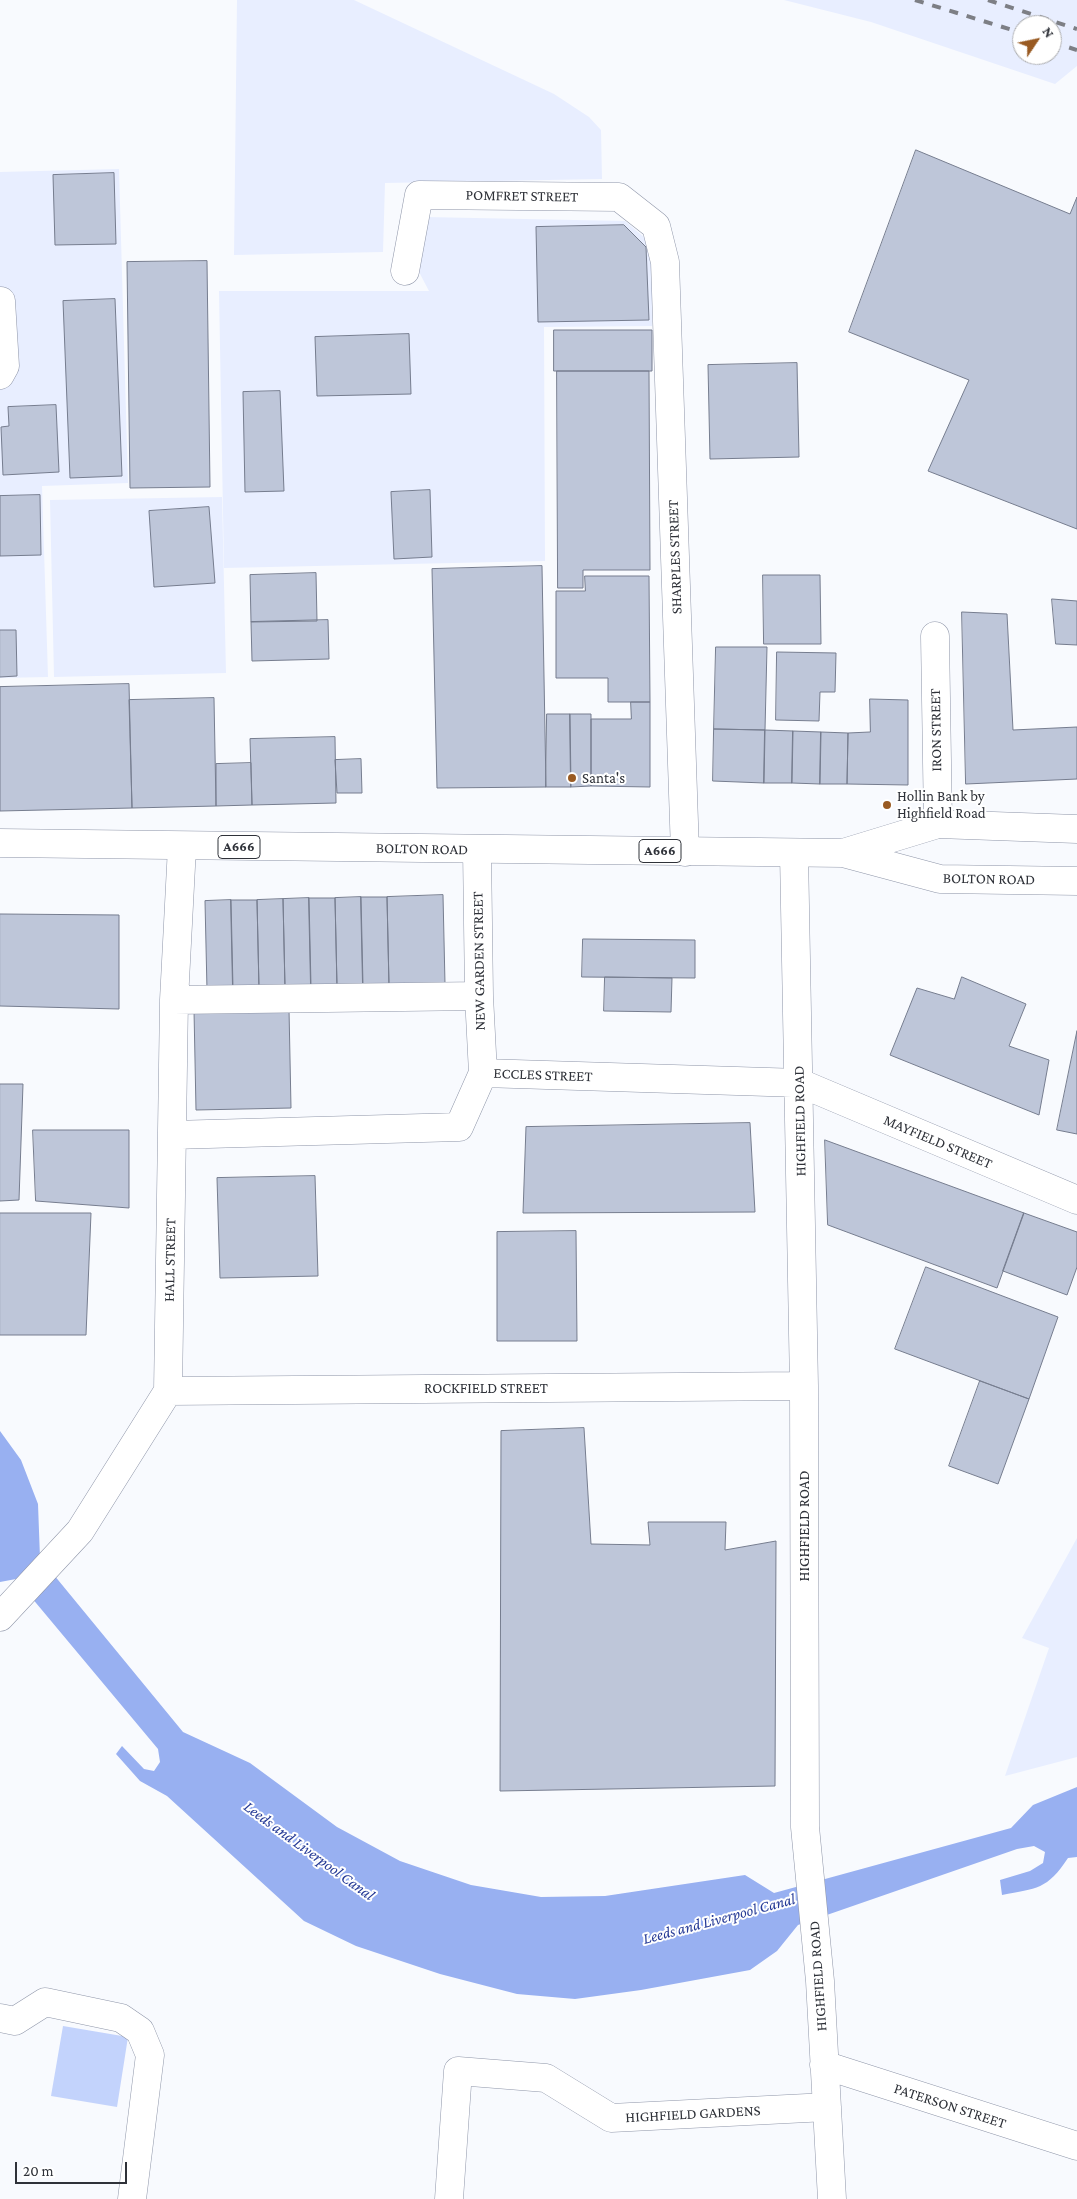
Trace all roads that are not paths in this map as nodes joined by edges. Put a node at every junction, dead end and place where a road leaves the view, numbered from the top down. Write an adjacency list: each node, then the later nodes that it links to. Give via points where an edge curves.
1 (665, 262): 2 (main road, POMFRET STREET, via 656,226 619,197 419,195); 11 (main road, SHARPLES STREET)
2 (405, 271)
3 (1, 301): 4 (main road, via 5,366)
4 (0, 375)
5 (935, 636): 6 (main road, IRON STREET)
6 (938, 824): 7 (main road, BOLTON ROAD / A666); 13 (main road, BOLTON ROAD / A666)
7 (1077, 829)
8 (0, 843): 9 (main road, BOLTON ROAD / A666)
9 (182, 847): 10 (main road, BOLTON ROAD / A666); 16 (main road, HALL STREET)
10 (477, 850): 11 (main road, BOLTON ROAD / A666); 15 (main road, NEW GARDEN STREET)
11 (685, 852): 12 (main road, BOLTON ROAD / A666)
12 (794, 853): 13 (main road, BOLTON ROAD / A666); 18 (main road, HIGHFIELD ROAD)
13 (843, 853): 14 (main road, BOLTON ROAD / A666, via 940,879)
14 (1077, 881)
15 (479, 996): 16 (main road); 17 (main road, NEW GARDEN STREET)
16 (174, 1000): 19 (main road, HALL STREET)
17 (483, 1073): 18 (main road, ECCLES STREET); 19 (main road, ECCLES STREET, via 459,1127)
18 (800, 1083): 20 (main road, MAYFIELD STREET); 21 (main road, HIGHFIELD ROAD)
19 (172, 1135): 22 (main road, HALL STREET)
20 (1077, 1200)
21 (804, 1386): 22 (main road, ROCKFIELD STREET); 25 (main road, HIGHFIELD ROAD, via 805,1827 820,1981)
22 (168, 1390): 23 (main road, via 80,1531)
23 (0, 1617)
24 (0, 2018): 28 (main road, via 15,2020 45,2002 121,2018 140,2031 150,2055)
25 (824, 2065): 26 (main road, HIGHFIELD ROAD); 27 (main road, PATERSON STREET)
26 (827, 2107): 29 (main road, HIGHFIELD GARDENS, via 611,2118 546,2078 458,2071); 30 (main road, HIGHFIELD ROAD)
27 (1077, 2146)
28 (132, 2199)
29 (449, 2199)
30 (832, 2199)

